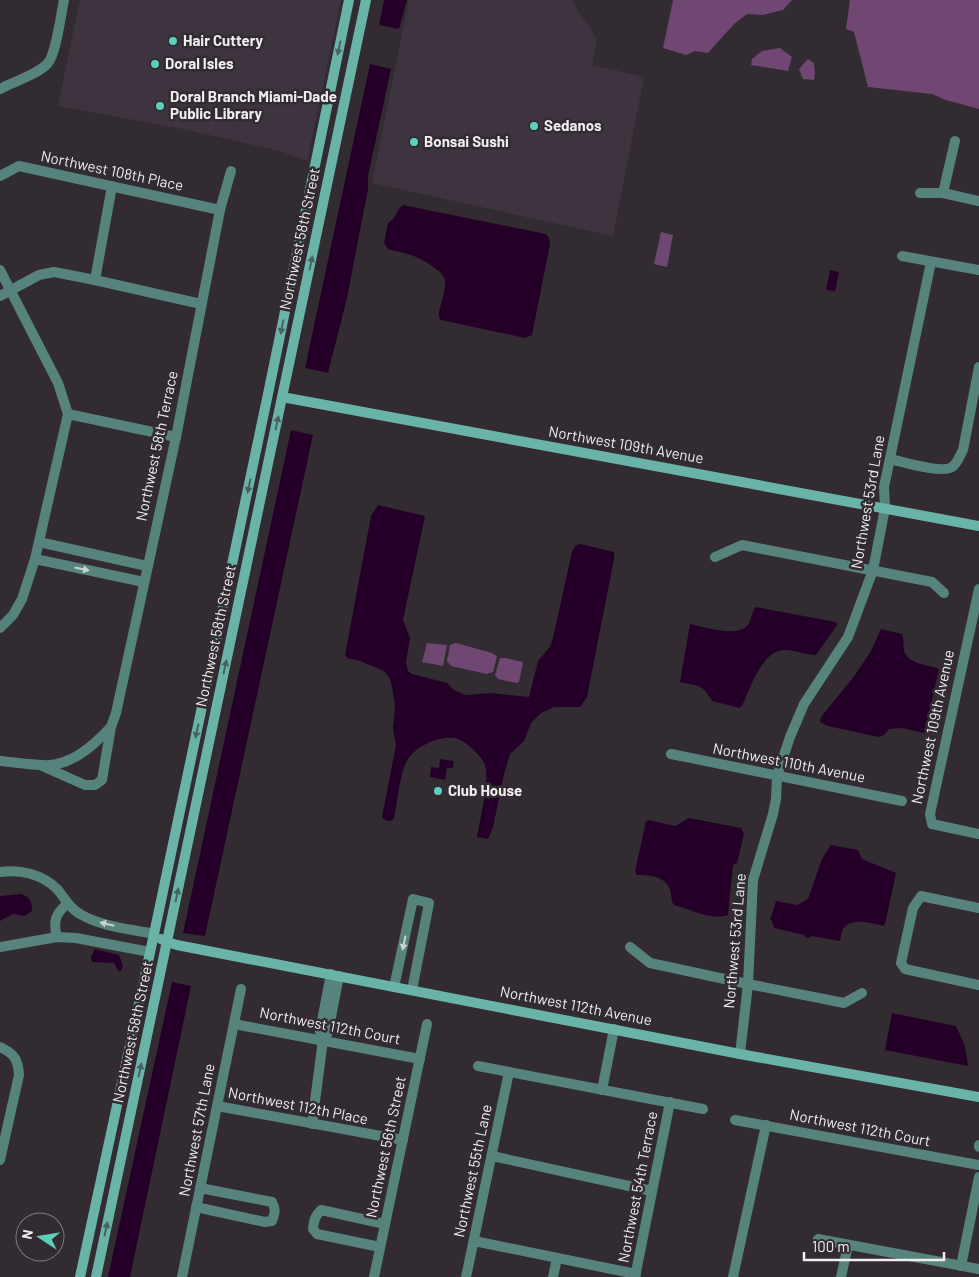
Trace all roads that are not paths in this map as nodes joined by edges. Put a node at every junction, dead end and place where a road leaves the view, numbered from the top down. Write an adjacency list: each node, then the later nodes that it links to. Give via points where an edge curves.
1 (64, 0): 4 (street, via 48,63)
2 (349, 0): 22 (street, Northwest 58th Street, one-way to 22)
3 (366, 0): 23 (street, Northwest 58th Street, one-way to 3)
4 (0, 89)
5 (955, 141): 10 (street)
6 (231, 171): 12 (street, Northwest 58th Terrace)
7 (0, 176): 8 (street, Northwest 108th Place, via 18,166)
8 (112, 186): 12 (street, Northwest 108th Place); 17 (street)
9 (920, 194): 10 (street)
10 (943, 194): 11 (street)
11 (979, 201)
12 (220, 210): 20 (street, Northwest 58th Terrace)
13 (902, 256): 14 (street)
14 (931, 262): 16 (street); 26 (street, Northwest 53rd Lane)
15 (0, 270): 18 (street)
16 (979, 270)
17 (95, 280): 18 (street, via 54,272 39,275); 20 (street)
18 (10, 290): 19 (street); 24 (street, via 58,383)
19 (0, 296)
20 (201, 304): 25 (street, Northwest 58th Terrace)
21 (979, 367): 26 (street, via 962,450 952,467 939,469)
22 (268, 394): 23 (street, Northwest 109th Avenue); 48 (street, Northwest 58th Street, one-way to 48)
23 (282, 396): 27 (street, Northwest 109th Avenue); 50 (street, Northwest 58th Street, one-way to 23)
24 (68, 414): 25 (street); 29 (street)
25 (176, 438): 32 (street, Northwest 58th Terrace)
26 (890, 459): 27 (street, Northwest 53rd Lane, via 884,487)
27 (885, 508): 28 (street, Northwest 109th Avenue); 33 (street, Northwest 53rd Lane)
28 (979, 526)
29 (39, 542): 31 (street); 32 (street)
30 (715, 557): 33 (street, via 742,545)
31 (35, 559): 34 (street, one-way to 34); 37 (street, via 22,599)
32 (147, 566): 34 (street, Northwest 58th Terrace)
33 (872, 570): 36 (street, via 932,582); 42 (street, Northwest 53rd Lane, via 848,637 804,704)
34 (144, 582): 38 (street, Northwest 58th Terrace)
35 (979, 588): 44 (street, Northwest 109th Avenue, via 930,814 932,824)
36 (944, 594)
37 (0, 628)
38 (111, 727): 41 (street, via 78,756); 41 (street, Northwest 58th Terrace, via 102,780 95,785 85,785)
39 (671, 754): 42 (street, Northwest 110th Avenue)
40 (0, 761): 41 (street)
41 (40, 765)
42 (778, 776): 43 (street, Northwest 110th Avenue); 55 (street, Northwest 53rd Lane, via 773,814 753,880)
43 (902, 801)
44 (979, 834)
45 (0, 872): 46 (street, Northwest 112th Avenue, via 21,871 39,876 56,889)
46 (67, 904): 48 (street, Northwest 112th Avenue, one-way to 46, via 94,921); 49 (street, via 55,918)
47 (979, 908): 56 (street, via 921,896 913,908 901,963 905,969)
48 (154, 934): 50 (street, Northwest 112th Avenue); 53 (street, Northwest 58th Street)
49 (57, 936): 51 (street); 53 (street)
50 (167, 942): 53 (street); 54 (street, Northwest 112th Avenue); 96 (street, Northwest 58th Street, one-way to 50)
51 (0, 947)
52 (630, 947): 55 (street, via 650,963)
53 (150, 952): 95 (street, Northwest 58th Street)
54 (335, 975): 57 (street, Northwest 112th Avenue); 64 (street, via 320,1031)
55 (748, 984): 60 (street, via 844,1003); 66 (street, Northwest 53rd Lane)
56 (979, 984)
57 (394, 987): 59 (street, Northwest 112th Avenue); 59 (street, one-way to 57, via 429,903 413,899)
58 (241, 989): 61 (street, Northwest 57th Lane)
59 (412, 990): 63 (street, Northwest 112th Avenue)
60 (862, 993)
61 (234, 1024): 64 (street, Northwest 112th Court); 73 (street, Northwest 57th Lane)
62 (427, 1024): 67 (street, Northwest 56th Street)
63 (614, 1029): 66 (street, Northwest 112th Avenue); 70 (street)
64 (323, 1040): 67 (street, Northwest 112th Court); 76 (street)
65 (0, 1047): 80 (street, via 18,1062 19,1076)
66 (740, 1054): 71 (street, Northwest 112th Avenue)
67 (420, 1059): 78 (street, Northwest 56th Street)
68 (478, 1066): 69 (street)
69 (509, 1072): 70 (street); 79 (street, Northwest 55th Lane)
70 (602, 1090): 72 (street)
71 (979, 1097)
72 (670, 1102): 74 (street); 84 (street, Northwest 54th Terrace)
73 (217, 1106): 76 (street, Northwest 112th Place); 83 (street, Northwest 57th Lane)
74 (703, 1109)
75 (735, 1120): 77 (street, Northwest 112th Court)
76 (312, 1124): 78 (street, Northwest 112th Place)
77 (766, 1125): 81 (street, Northwest 112th Court); 101 (street)
78 (403, 1140): 86 (street, Northwest 56th Street)
79 (492, 1156): 84 (street); 88 (street, Northwest 55th Lane)
80 (0, 1160)
81 (979, 1165)
82 (979, 1177): 92 (street)
83 (200, 1188): 85 (street, Northwest 57th Lane); 85 (street, via 272,1202 275,1214 272,1221 265,1222)
84 (652, 1190): 94 (street, Northwest 54th Terrace)
85 (196, 1207): 97 (street, Northwest 57th Lane)
86 (385, 1224): 90 (street, Northwest 56th Street); 90 (street, via 321,1210 314,1220 313,1229 317,1234)
87 (818, 1239): 89 (street)
88 (474, 1241): 91 (street); 99 (street, Northwest 55th Lane)
89 (848, 1245): 92 (street); 102 (street)
90 (380, 1247): 98 (street, Northwest 56th Street)
91 (557, 1258): 94 (street); 100 (street)
92 (961, 1266): 93 (street)
93 (979, 1269)
94 (635, 1275)
95 (80, 1277)
96 (96, 1277)
97 (182, 1277)
98 (374, 1277)
99 (466, 1277)
100 (553, 1277)
101 (733, 1277)
102 (841, 1277)

